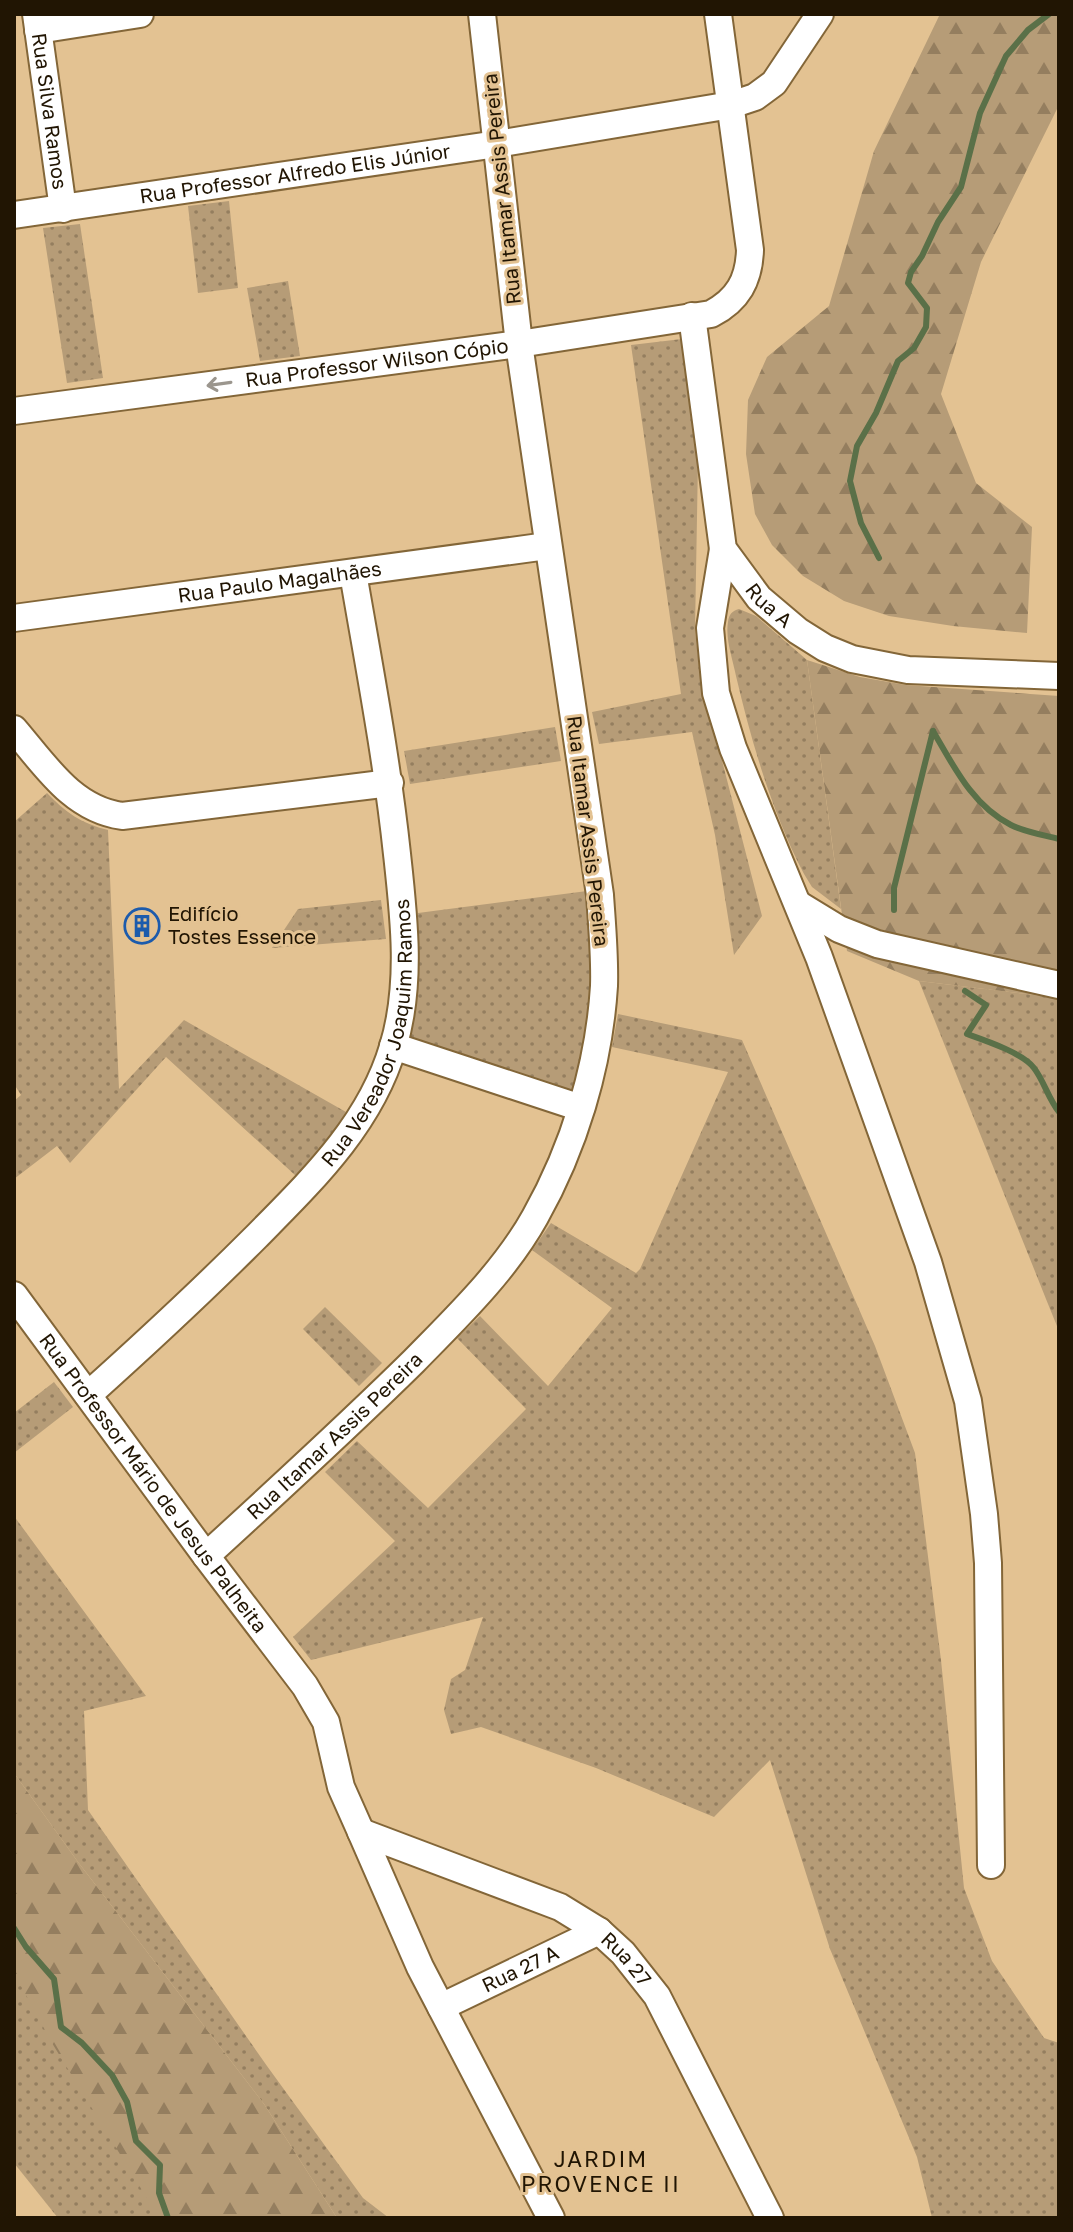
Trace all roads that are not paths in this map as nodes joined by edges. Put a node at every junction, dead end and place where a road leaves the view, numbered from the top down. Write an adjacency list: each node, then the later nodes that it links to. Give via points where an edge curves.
1 (140, 14): 5 (street)
2 (482, 14): 7 (street, Rua Itamar Assis Pereira)
3 (718, 14): 6 (street)
4 (820, 14): 6 (street, Rua Professor Alfredo Elis Júnior, via 774,83)
5 (37, 22): 8 (street, Rua Silva Ramos)
6 (731, 105): 7 (street, Rua Professor Alfredo Elis Júnior); 10 (street, Rua Professor Wilson Cópio, via 750,250 747,274 734,299 711,314)
7 (497, 144): 8 (street, Rua Professor Alfredo Elis Júnior); 11 (street, Rua Itamar Assis Pereira)
8 (63, 209): 9 (street, Rua Professor Alfredo Elis Júnior)
9 (14, 215)
10 (692, 316): 11 (street, Rua Professor Wilson Cópio); 14 (street, Rua A)
11 (519, 344): 12 (street, Rua Professor Wilson Cópio, one-way to 12); 13 (street, Rua Itamar Assis Pereira)
12 (14, 411)
13 (547, 546): 15 (street, Rua Paulo Magalhães); 23 (street, Rua Itamar Assis Pereira, via 604,944 600,1023)
14 (723, 549): 17 (street, Rua A, via 744,582 776,615 825,648 852,659 908,670); 20 (street, via 710,628 716,693 733,748)
15 (353, 573): 16 (street, Rua Paulo Magalhães); 19 (street, Rua Vereador Joaquim Ramos)
16 (14, 618)
17 (1059, 676)
18 (14, 729): 19 (street, via 76,798 105,814)
19 (390, 783): 22 (street, Rua Vereador Joaquim Ramos, via 405,930)
20 (798, 904): 21 (street, via 877,944); 28 (street, via 928,1262 968,1401 988,1563)
21 (1059, 985)
22 (393, 1046): 23 (street); 25 (street, Rua Vereador Joaquim Ramos, via 368,1105 314,1178 199,1295)
23 (581, 1108): 26 (street, Rua Itamar Assis Pereira, via 533,1220 470,1303)
24 (14, 1295): 25 (street, Rua Professor Mário de Jesus Palheita)
25 (88, 1395): 26 (street, Rua Professor Mário de Jesus Palheita)
26 (206, 1556): 27 (street, Rua Professor Mário de Jesus Palheita, via 326,1722 341,1787)
27 (361, 1832): 29 (street, Rua 27, via 537,1897); 30 (street)
28 (991, 1865)
29 (599, 1931): 30 (street, Rua 27 A); 32 (street, Rua 27, via 657,1996)
30 (441, 2007): 31 (street)
31 (551, 2218)
32 (770, 2218)

